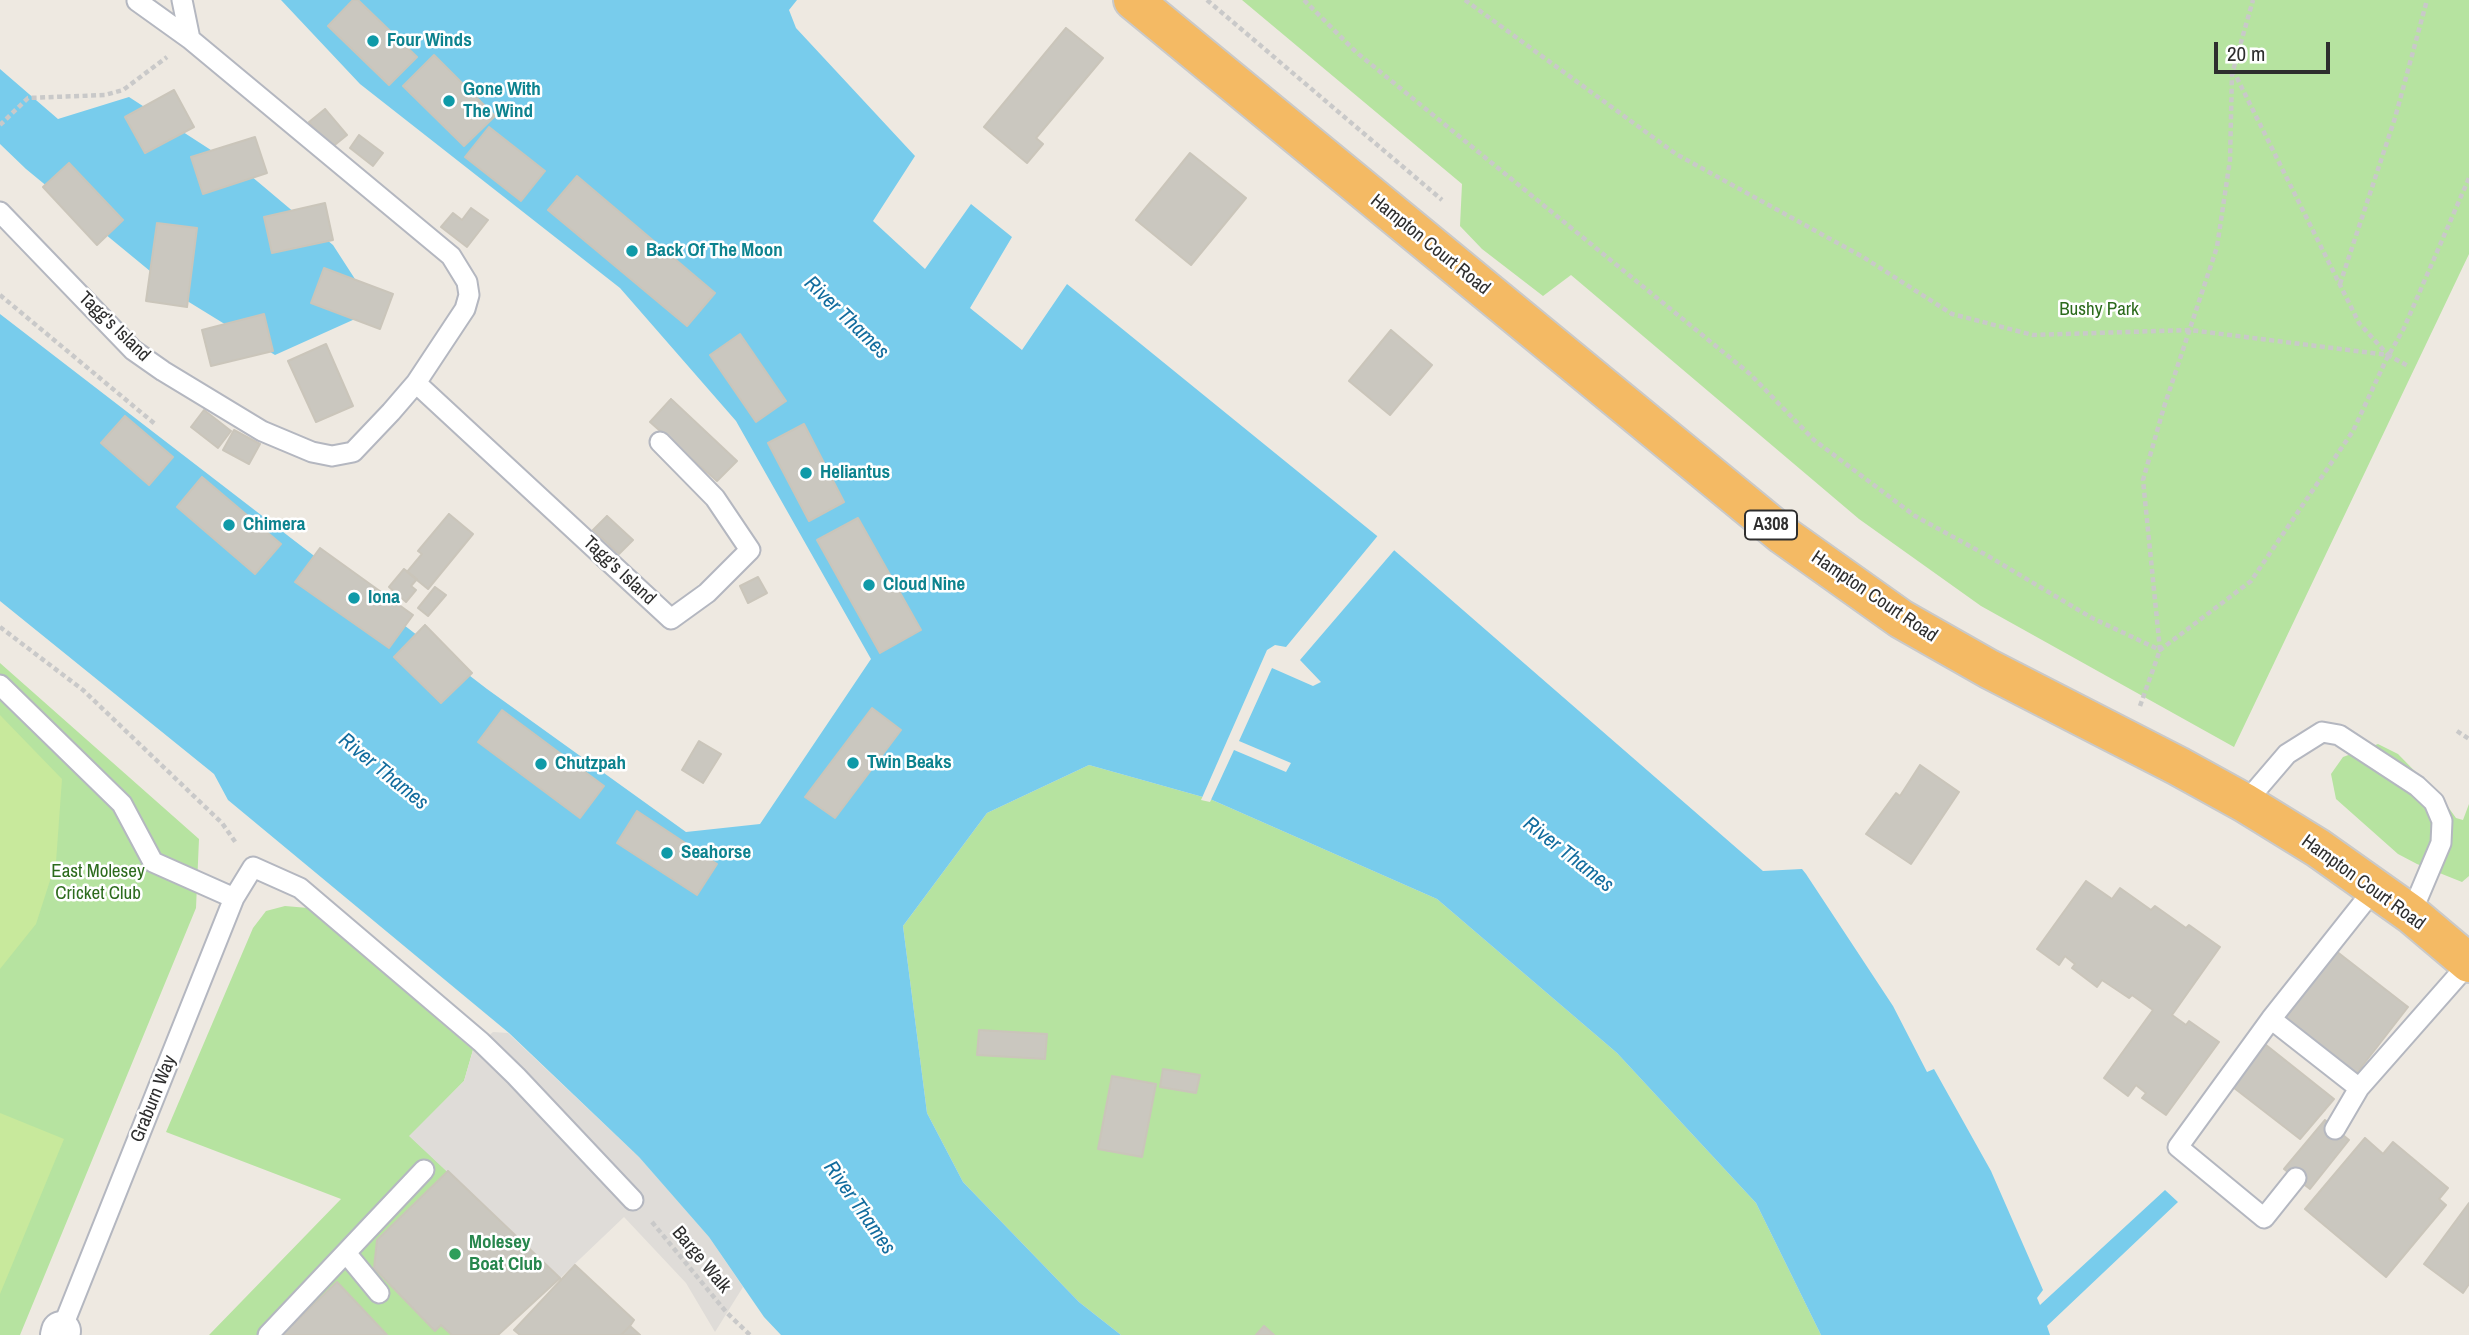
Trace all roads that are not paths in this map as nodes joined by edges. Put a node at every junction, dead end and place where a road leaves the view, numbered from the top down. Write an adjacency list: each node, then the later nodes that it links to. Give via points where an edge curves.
1 (138, 0): 4 (lane, Tagg's Island)
2 (181, 0): 4 (lane)
3 (1133, 0): 9 (highway, Hampton Court Road / A308, via 1783,535 1901,619)
4 (190, 39): 6 (lane, Tagg's Island, via 459,266 469,295 465,309)
5 (0, 212): 6 (lane, Tagg's Island, via 133,350 262,431 312,452 332,456 354,452)
6 (416, 383): 7 (lane, Tagg's Island, via 671,619 707,593 750,550 715,498)
7 (660, 442)
8 (0, 685): 11 (lane, via 122,804 153,862)
9 (2245, 803): 10 (highway, Hampton Court Road / A308); 12 (lane, via 2287,754 2322,732 2339,735 2417,786 2434,802 2442,821 2441,843)
10 (2375, 888): 12 (highway, Hampton Court Road / A308); 14 (lane, via 2300,990)
11 (234, 898): 19 (lane, Graburn Way, via 253,867 300,888 481,1042); 22 (lane, Graburn Way)
12 (2411, 914): 13 (highway, Hampton Court Road / A308)
13 (2469, 963): 15 (lane, via 2409,1019)
14 (2271, 1019): 15 (lane); 18 (lane, via 2178,1147 2264,1217)
15 (2359, 1088): 16 (lane)
16 (2335, 1129)
17 (424, 1170): 20 (lane)
18 (2296, 1178)
19 (633, 1200)
20 (345, 1253): 21 (lane); 23 (lane)
21 (379, 1293)
22 (60, 1333)
23 (268, 1335)

